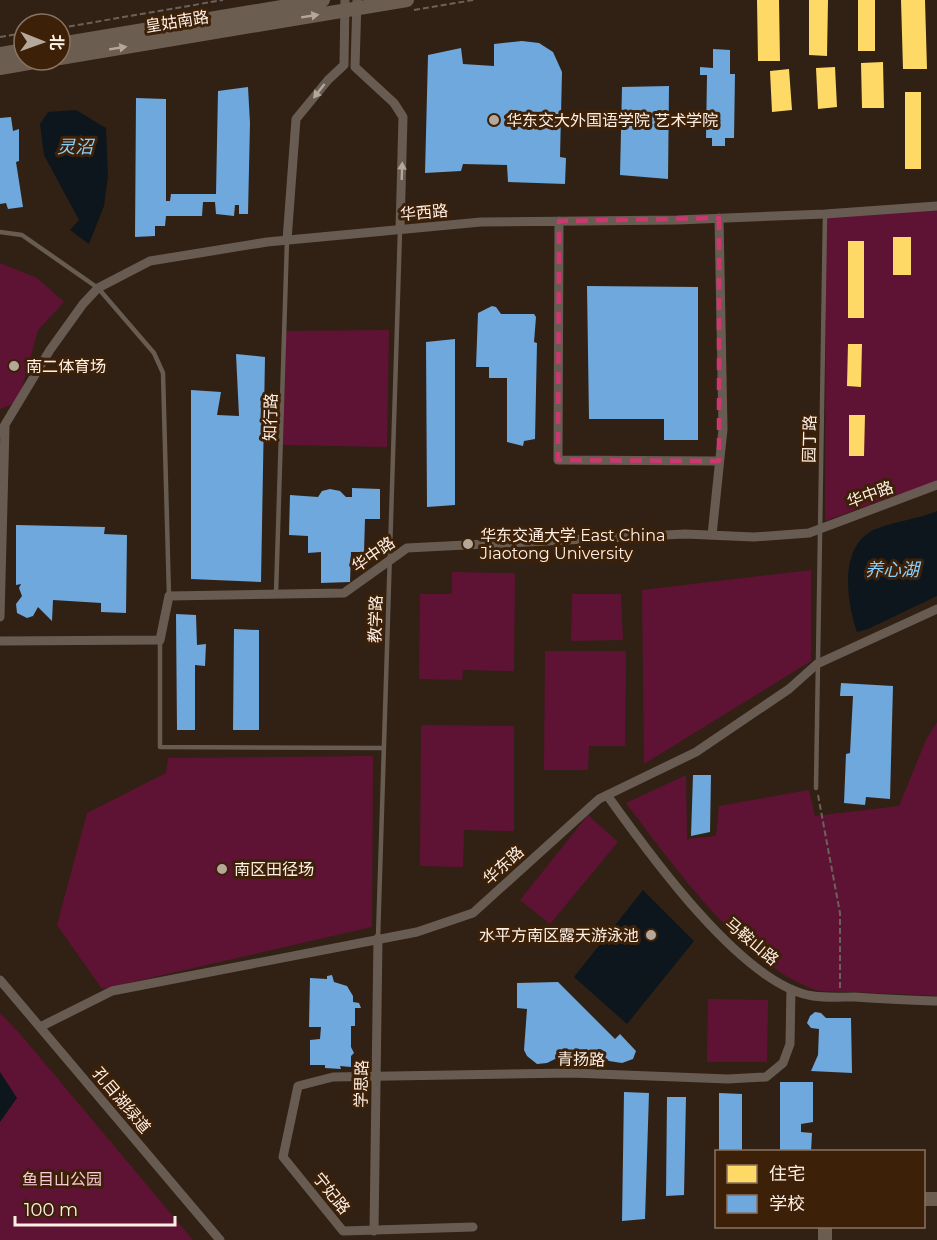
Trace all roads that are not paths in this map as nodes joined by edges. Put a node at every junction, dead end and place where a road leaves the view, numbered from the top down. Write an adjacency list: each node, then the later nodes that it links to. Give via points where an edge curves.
1 (323, 0): 4 (street, 皇姑南路)
2 (351, 5): 3 (street, 皇姑南路); 5 (street, 皇姑南路, one-way to 2); 10 (street, one-way to 2, via 403,117 394,103 355,67); 12 (street, one-way to 12, via 344,65 296,118)
3 (411, 5)
4 (72, 42)
5 (72, 56)
6 (937, 206): 7 (street, 华西路)
7 (825, 214): 8 (street, 华西路); 17 (lane, 园丁路)
8 (719, 218): 9 (street, 华西路); 15 (street, via 723,429)
9 (559, 221): 10 (street, 华西路, via 481,222); 15 (street, via 558,460)
10 (400, 230): 12 (street, 华西路); 19 (lane, 教学路)
11 (0, 232): 13 (lane, via 22,235)
12 (287, 240): 13 (street, 华西路, via 150,261); 20 (lane, 知行路)
13 (98, 288): 14 (street, 华西路, via 50,350); 21 (lane, via 154,353 163,373)
14 (2, 429): 23 (street)
15 (719, 461): 18 (street)
16 (937, 485): 17 (street, 华中路)
17 (819, 529): 18 (street, 华中路, via 754,537); 26 (lane, 园丁路)
18 (712, 535): 19 (street, 华中路, via 407,548)
19 (389, 561): 20 (street, 华中路, via 344,593); 27 (lane, 教学路)
20 (276, 595): 21 (street, 华中路)
21 (169, 596): 24 (street)
22 (937, 609): 26 (street, 华东路)
23 (0, 616)
24 (160, 640): 25 (street); 27 (lane, via 160,747)
25 (0, 641)
26 (817, 664): 28 (lane, 园丁路); 29 (street, 华东路, via 789,689 696,752)
27 (384, 748): 30 (lane, 教学路)
28 (816, 788)
29 (607, 795): 30 (street, 华东路, via 473,913 417,932); 32 (street, 马鞍山路, via 712,928 748,960)
30 (378, 938): 34 (street, 华东路, via 112,992); 35 (street, 学思路)
31 (0, 980): 34 (street, 孔目湖绿道)
32 (791, 989): 33 (street, 马鞍山路, via 812,996); 35 (street, 青扬路, via 790,1044 783,1063 766,1077 572,1073)
33 (937, 1001)
34 (40, 1027): 39 (street, 孔目湖绿道)
35 (376, 1076): 36 (street, 青扬路, via 333,1077); 38 (street, 学思路)
36 (298, 1086): 38 (street, 宁妃路, via 283,1157 342,1231)
37 (473, 1227): 38 (street, 宁妃路)
38 (374, 1231)
39 (220, 1240)

